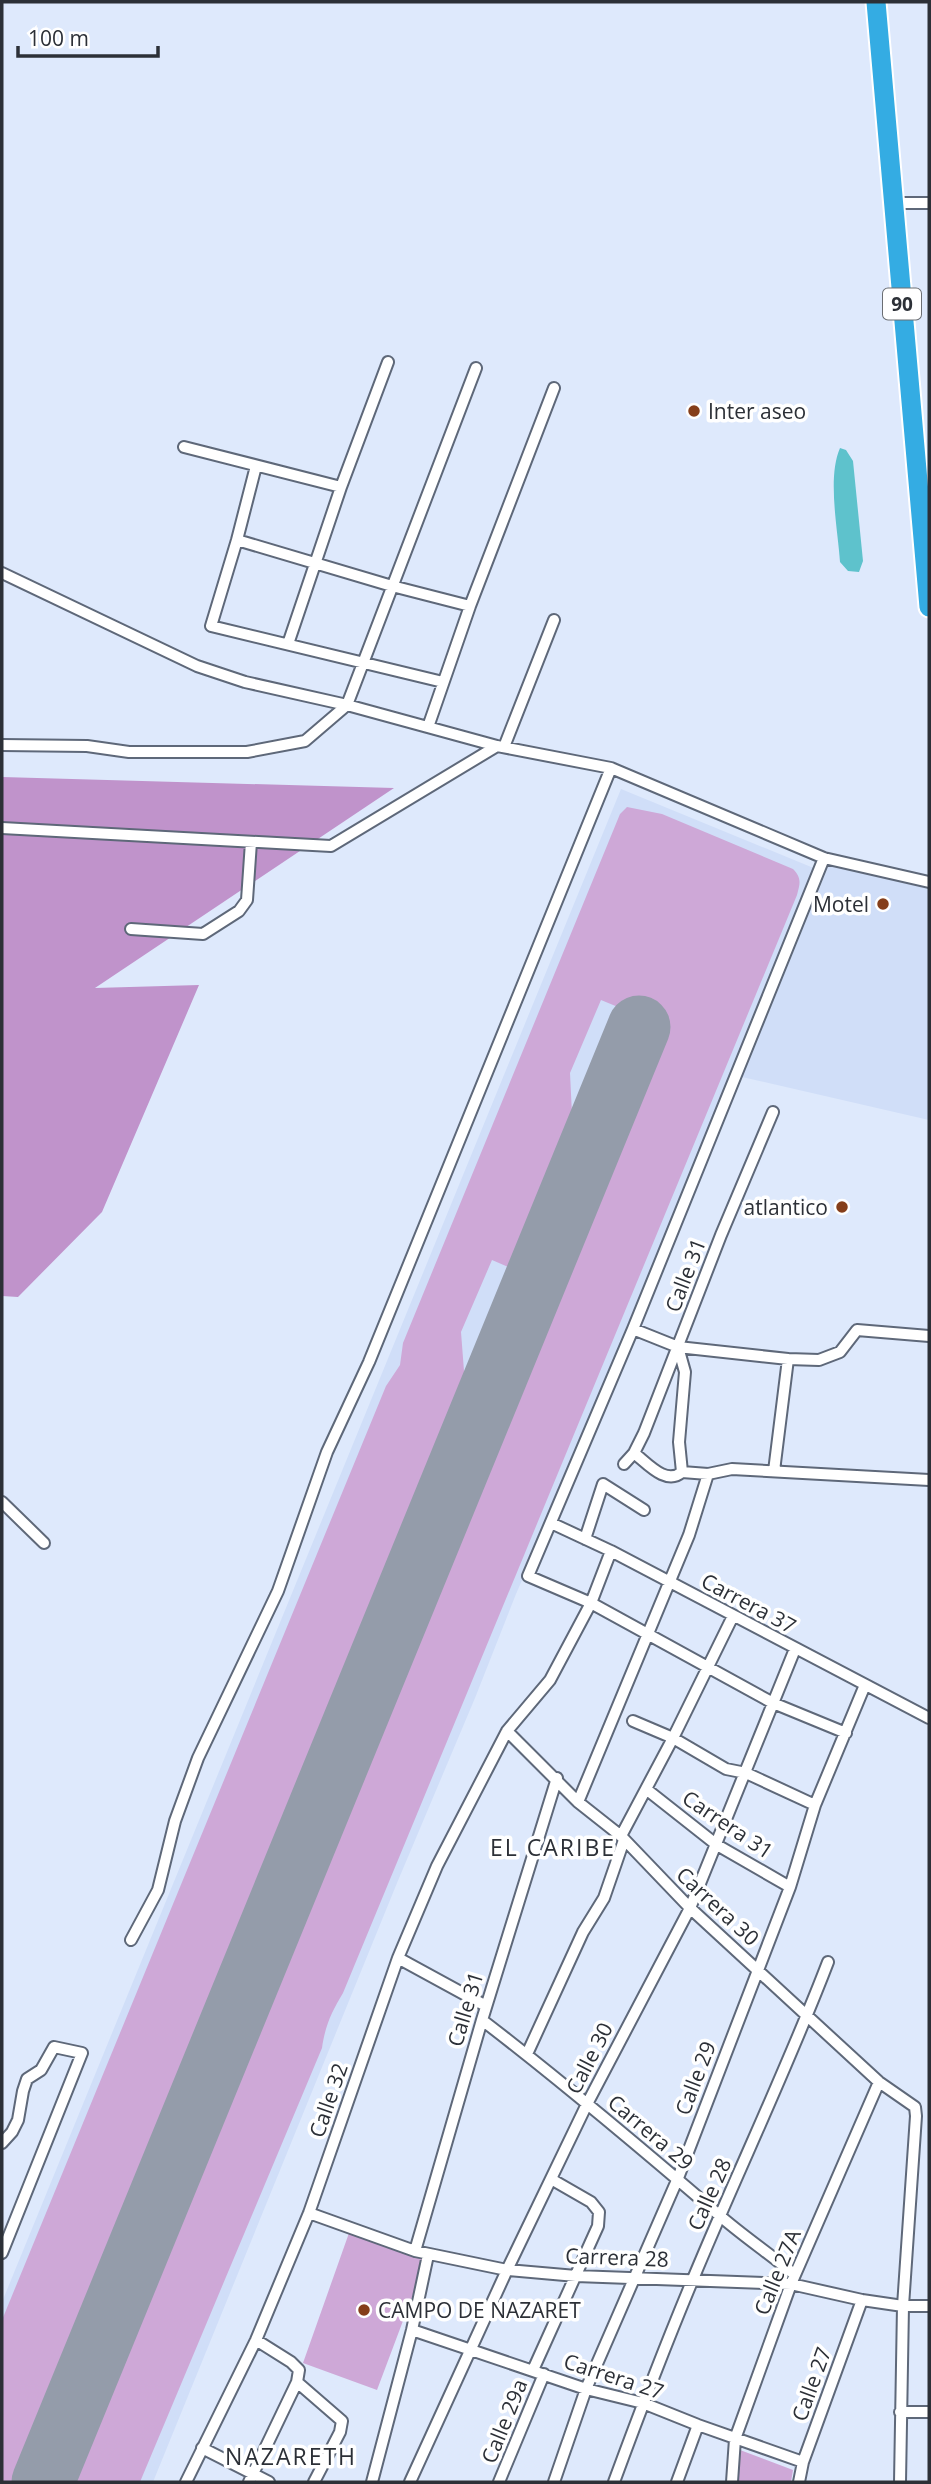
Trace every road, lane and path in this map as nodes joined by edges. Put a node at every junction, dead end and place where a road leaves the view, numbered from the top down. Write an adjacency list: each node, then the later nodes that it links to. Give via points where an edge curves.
1 (876, 2): 2 (highway, 90)
2 (894, 203): 3 (street); 13 (highway, 90)
3 (929, 203)
4 (387, 362): 9 (street)
5 (476, 368): 14 (street)
6 (554, 388): 15 (street)
7 (184, 447): 8 (street)
8 (256, 466): 9 (street); 10 (street)
9 (341, 487): 11 (street)
10 (237, 540): 11 (street); 18 (street, via 211,626)
11 (316, 565): 14 (street); 18 (street)
12 (2, 573): 21 (street, via 197,666)
13 (928, 577): 16 (highway, 90)
14 (392, 586): 15 (street); 19 (street)
15 (470, 606): 20 (street)
16 (929, 607)
17 (554, 620): 24 (street)
18 (288, 644): 19 (street)
19 (363, 663): 20 (street); 21 (street)
20 (443, 682): 22 (street)
21 (347, 705): 22 (street); 23 (street, via 305,741 247,752)
22 (428, 727): 24 (street)
23 (2, 745)
24 (500, 746): 25 (street); 27 (street, via 331,846)
25 (611, 768): 28 (street); 70 (street, via 369,1362 327,1452 278,1591 198,1758 175,1821 158,1891)
26 (2, 828): 27 (street)
27 (251, 842): 30 (street, via 247,900 239,911 203,934)
28 (824, 858): 29 (street); 32 (street)
29 (929, 882)
30 (131, 929)
31 (773, 1112): 34 (street, Calle 31)
32 (633, 1329): 34 (street); 44 (street)
33 (929, 1336): 35 (street, via 857,1330 840,1352 818,1360)
34 (678, 1348): 35 (street); 36 (street, Calle 31); 39 (street, via 684,1372)
35 (788, 1359): 38 (street)
36 (634, 1453): 37 (street, Calle 31); 39 (street, via 671,1478)
37 (624, 1464)
38 (774, 1471): 40 (street, via 732,1469); 41 (street)
39 (682, 1472): 40 (street)
40 (708, 1474): 48 (street)
41 (929, 1480)
42 (2, 1502): 46 (street)
43 (644, 1510): 45 (street, via 603,1484)
44 (551, 1523): 45 (street, Carrera 37); 49 (street, via 528,1576)
45 (585, 1539): 47 (street, Carrera 37)
46 (44, 1543)
47 (611, 1551): 48 (street, Carrera 37); 49 (street, Calle 32)
48 (669, 1583): 50 (street, Carrera 37); 51 (street)
49 (591, 1603): 51 (street); 58 (street, Calle 32, via 550,1680)
50 (733, 1616): 52 (street, Carrera 37); 53 (street)
51 (648, 1634): 53 (street); 64 (street)
52 (795, 1649): 54 (street, Carrera 37); 55 (street, Calle 30)
53 (709, 1667): 55 (street); 60 (street)
54 (865, 1685): 56 (street, Carrera 37); 59 (street, Calle 29)
55 (773, 1703): 59 (street); 61 (street, Calle 30)
56 (929, 1718)
57 (633, 1721): 60 (street)
58 (507, 1731): 62 (street, Carrera 30); 71 (street, Calle 32, via 438,1866)
59 (846, 1733): 65 (street, Calle 29)
60 (673, 1738): 61 (street, via 726,1769); 63 (street)
61 (746, 1773): 65 (street); 67 (street, Calle 30)
62 (557, 1778): 64 (street, Carrera 30); 74 (street, Calle 31)
63 (646, 1789): 66 (street); 67 (street, Carrera 31)
64 (578, 1802): 66 (street, Carrera 30)
65 (815, 1805): 68 (street, Calle 29)
66 (622, 1838): 69 (street, Carrera 30); 77 (street, via 604,1898 583,1932)
67 (717, 1845): 68 (street, Carrera 31); 69 (street, Calle 30)
68 (790, 1887): 73 (street, Calle 29)
69 (690, 1908): 73 (street, Carrera 30); 79 (street, Calle 30)
70 (131, 1940)
71 (398, 1958): 74 (street); 83 (street, Calle 32)
72 (828, 1962): 75 (street, Calle 28)
73 (757, 1969): 75 (street, Carrera 30); 81 (street, Calle 29)
74 (486, 2006): 76 (street, Calle 31)
75 (808, 2015): 78 (street, Carrera 30); 84 (street, Calle 28)
76 (482, 2020): 77 (street, Carrera 29); 85 (street, Calle 31)
77 (527, 2054): 79 (street, Carrera 29)
78 (879, 2082): 92 (street, Calle 27A); 94 (street, Carrera 30, via 909,2101 916,2116)
79 (587, 2104): 81 (street, Carrera 29); 82 (street, Calle 30)
80 (2, 2143): 86 (street, via 18,2120 27,2079 41,2070 54,2047 82,2053)
81 (678, 2178): 84 (street, Carrera 29); 90 (street, Calle 29)
82 (551, 2179): 88 (street, Calle 30); 89 (street, Calle 29a, via 600,2212)
83 (309, 2213): 85 (street, Carrera 28); 97 (street, Calle 32)
84 (720, 2217): 91 (street, Calle 28); 92 (street, Carrera 29)
85 (415, 2251): 87 (street, Carrera 28)
86 (2, 2253)
87 (428, 2255): 88 (street, Carrera 28); 96 (street)
88 (507, 2270): 89 (street, Carrera 28); 98 (street, Calle 30)
89 (576, 2276): 90 (street, Carrera 28); 99 (street, Calle 29a)
90 (636, 2277): 91 (street, Carrera 28); 101 (street, Calle 29)
91 (693, 2279): 92 (street, Carrera 28); 102 (street, Calle 28)
92 (793, 2280): 93 (street, Carrera 28); 106 (street, Calle 27A)
93 (862, 2300): 94 (street, Carrera 28); 108 (street, Calle 27)
94 (902, 2306): 95 (street, Carrera 28); 103 (street)
95 (929, 2306)
96 (412, 2330): 98 (street, Carrera 27); 113 (street)
97 (256, 2340): 100 (street, via 291,2362); 107 (street, Calle 32)
98 (472, 2351): 99 (street, Carrera 27); 114 (street, Calle 30)
99 (538, 2372): 101 (street, Carrera 27); 115 (street, Calle 29a)
100 (298, 2376): 109 (street); 112 (street, via 342,2421)
101 (586, 2389): 102 (street, Carrera 27); 116 (street, Calle 29)
102 (643, 2403): 105 (street, Carrera 27); 117 (street, Calle 28)
103 (900, 2412): 104 (street); 121 (street)
104 (929, 2413)
105 (698, 2426): 106 (street, Carrera 27); 118 (street)
106 (735, 2439): 108 (street, Carrera 27); 119 (street, Calle 27A)
107 (202, 2448): 109 (street); 110 (street, Calle 32)
108 (803, 2462): 120 (street, Calle 27)
109 (251, 2479): 111 (street)
110 (186, 2482)
111 (269, 2482)
112 (314, 2482)
113 (372, 2482)
114 (410, 2482)
115 (499, 2482)
116 (554, 2482)
117 (614, 2482)
118 (677, 2482)
119 (732, 2482)
120 (799, 2482)
121 (900, 2482)

